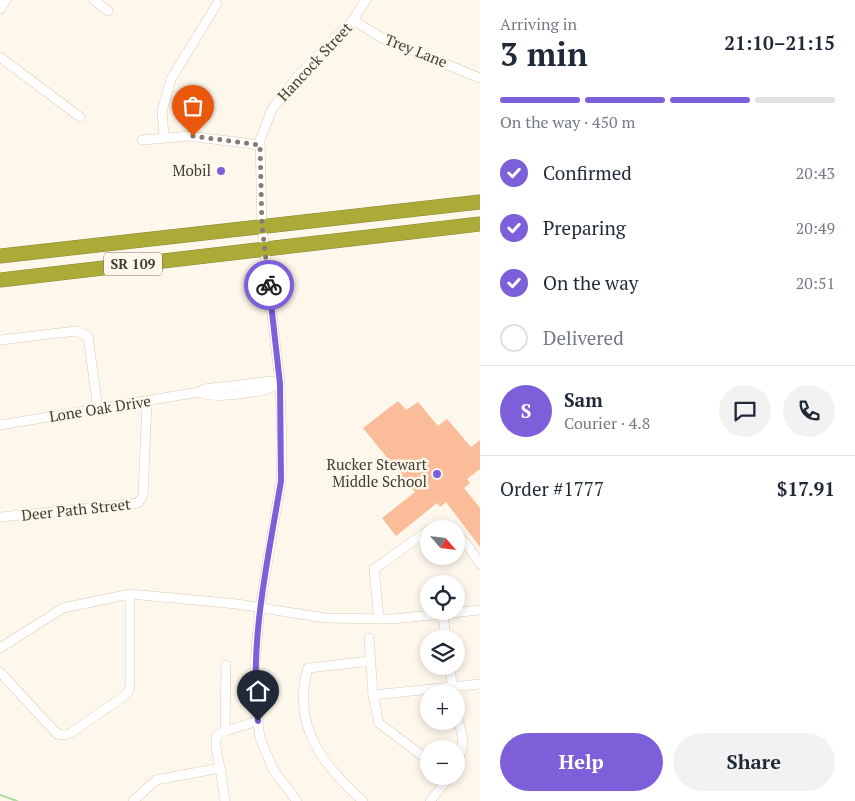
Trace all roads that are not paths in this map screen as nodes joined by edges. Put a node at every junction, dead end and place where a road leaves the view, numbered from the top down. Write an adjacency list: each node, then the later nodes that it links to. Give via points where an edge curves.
1 (6, 0): 5 (street)
2 (94, 0): 6 (street)
3 (366, 0): 7 (street, Hancock Street)
4 (217, 4): 11 (street, via 170,79 162,111)
5 (0, 9)
6 (108, 11)
7 (354, 20): 9 (street, Trey Lane, via 382,38); 13 (street, Hancock Street, via 297,77 272,109)
8 (0, 57): 10 (street)
9 (480, 78)
10 (80, 116)
11 (164, 137): 12 (street); 13 (street, via 193,136)
12 (142, 140)
13 (260, 145): 16 (street, Hancock Street)
14 (480, 202): 16 (highway, SR 109)
15 (480, 224): 17 (highway, SR 109)
16 (262, 226): 17 (street, Hancock Street); 18 (highway, SR 109)
17 (265, 249): 19 (highway, SR 109); 21 (street, Hancock Street)
18 (0, 256)
19 (0, 280)
20 (0, 340): 23 (street, via 76,331 88,336)
21 (280, 384): 22 (street, Lone Oak Drive, via 272,381 204,389); 30 (street, Hancock Street, via 281,481)
22 (146, 401): 23 (street, Lone Oak Drive); 25 (street, Deer Path Street, via 143,496 138,503)
23 (98, 409): 24 (street, Lone Oak Drive)
24 (0, 425)
25 (0, 517)
26 (420, 536): 34 (street, via 374,569)
27 (465, 543): 28 (street)
28 (480, 564)
29 (130, 594): 30 (street); 36 (street, via 63,608); 39 (street, via 130,686 127,694 71,732 57,734)
30 (260, 607): 34 (street, via 325,618); 44 (street, Hancock Street, via 255,663)
31 (480, 610): 32 (street)
32 (465, 612)
33 (420, 616): 34 (street)
34 (379, 619)
35 (369, 638): 37 (street)
36 (0, 648)
37 (370, 661): 43 (street); 52 (street, via 308,668 302,686 302,704 311,737 323,759)
38 (226, 665): 45 (street)
39 (0, 672)
40 (480, 684): 41 (street)
41 (465, 687)
42 (420, 692): 43 (street)
43 (373, 695): 46 (street, via 380,723)
44 (258, 721): 45 (street); 51 (street, Hancock Street, via 260,738 274,771)
45 (225, 731): 47 (street, via 216,736)
46 (420, 754)
47 (220, 768): 49 (street, via 156,780); 50 (street)
48 (442, 785): 53 (street)
49 (133, 801)
50 (226, 801)
51 (297, 801)
52 (363, 801)
53 (430, 801)

